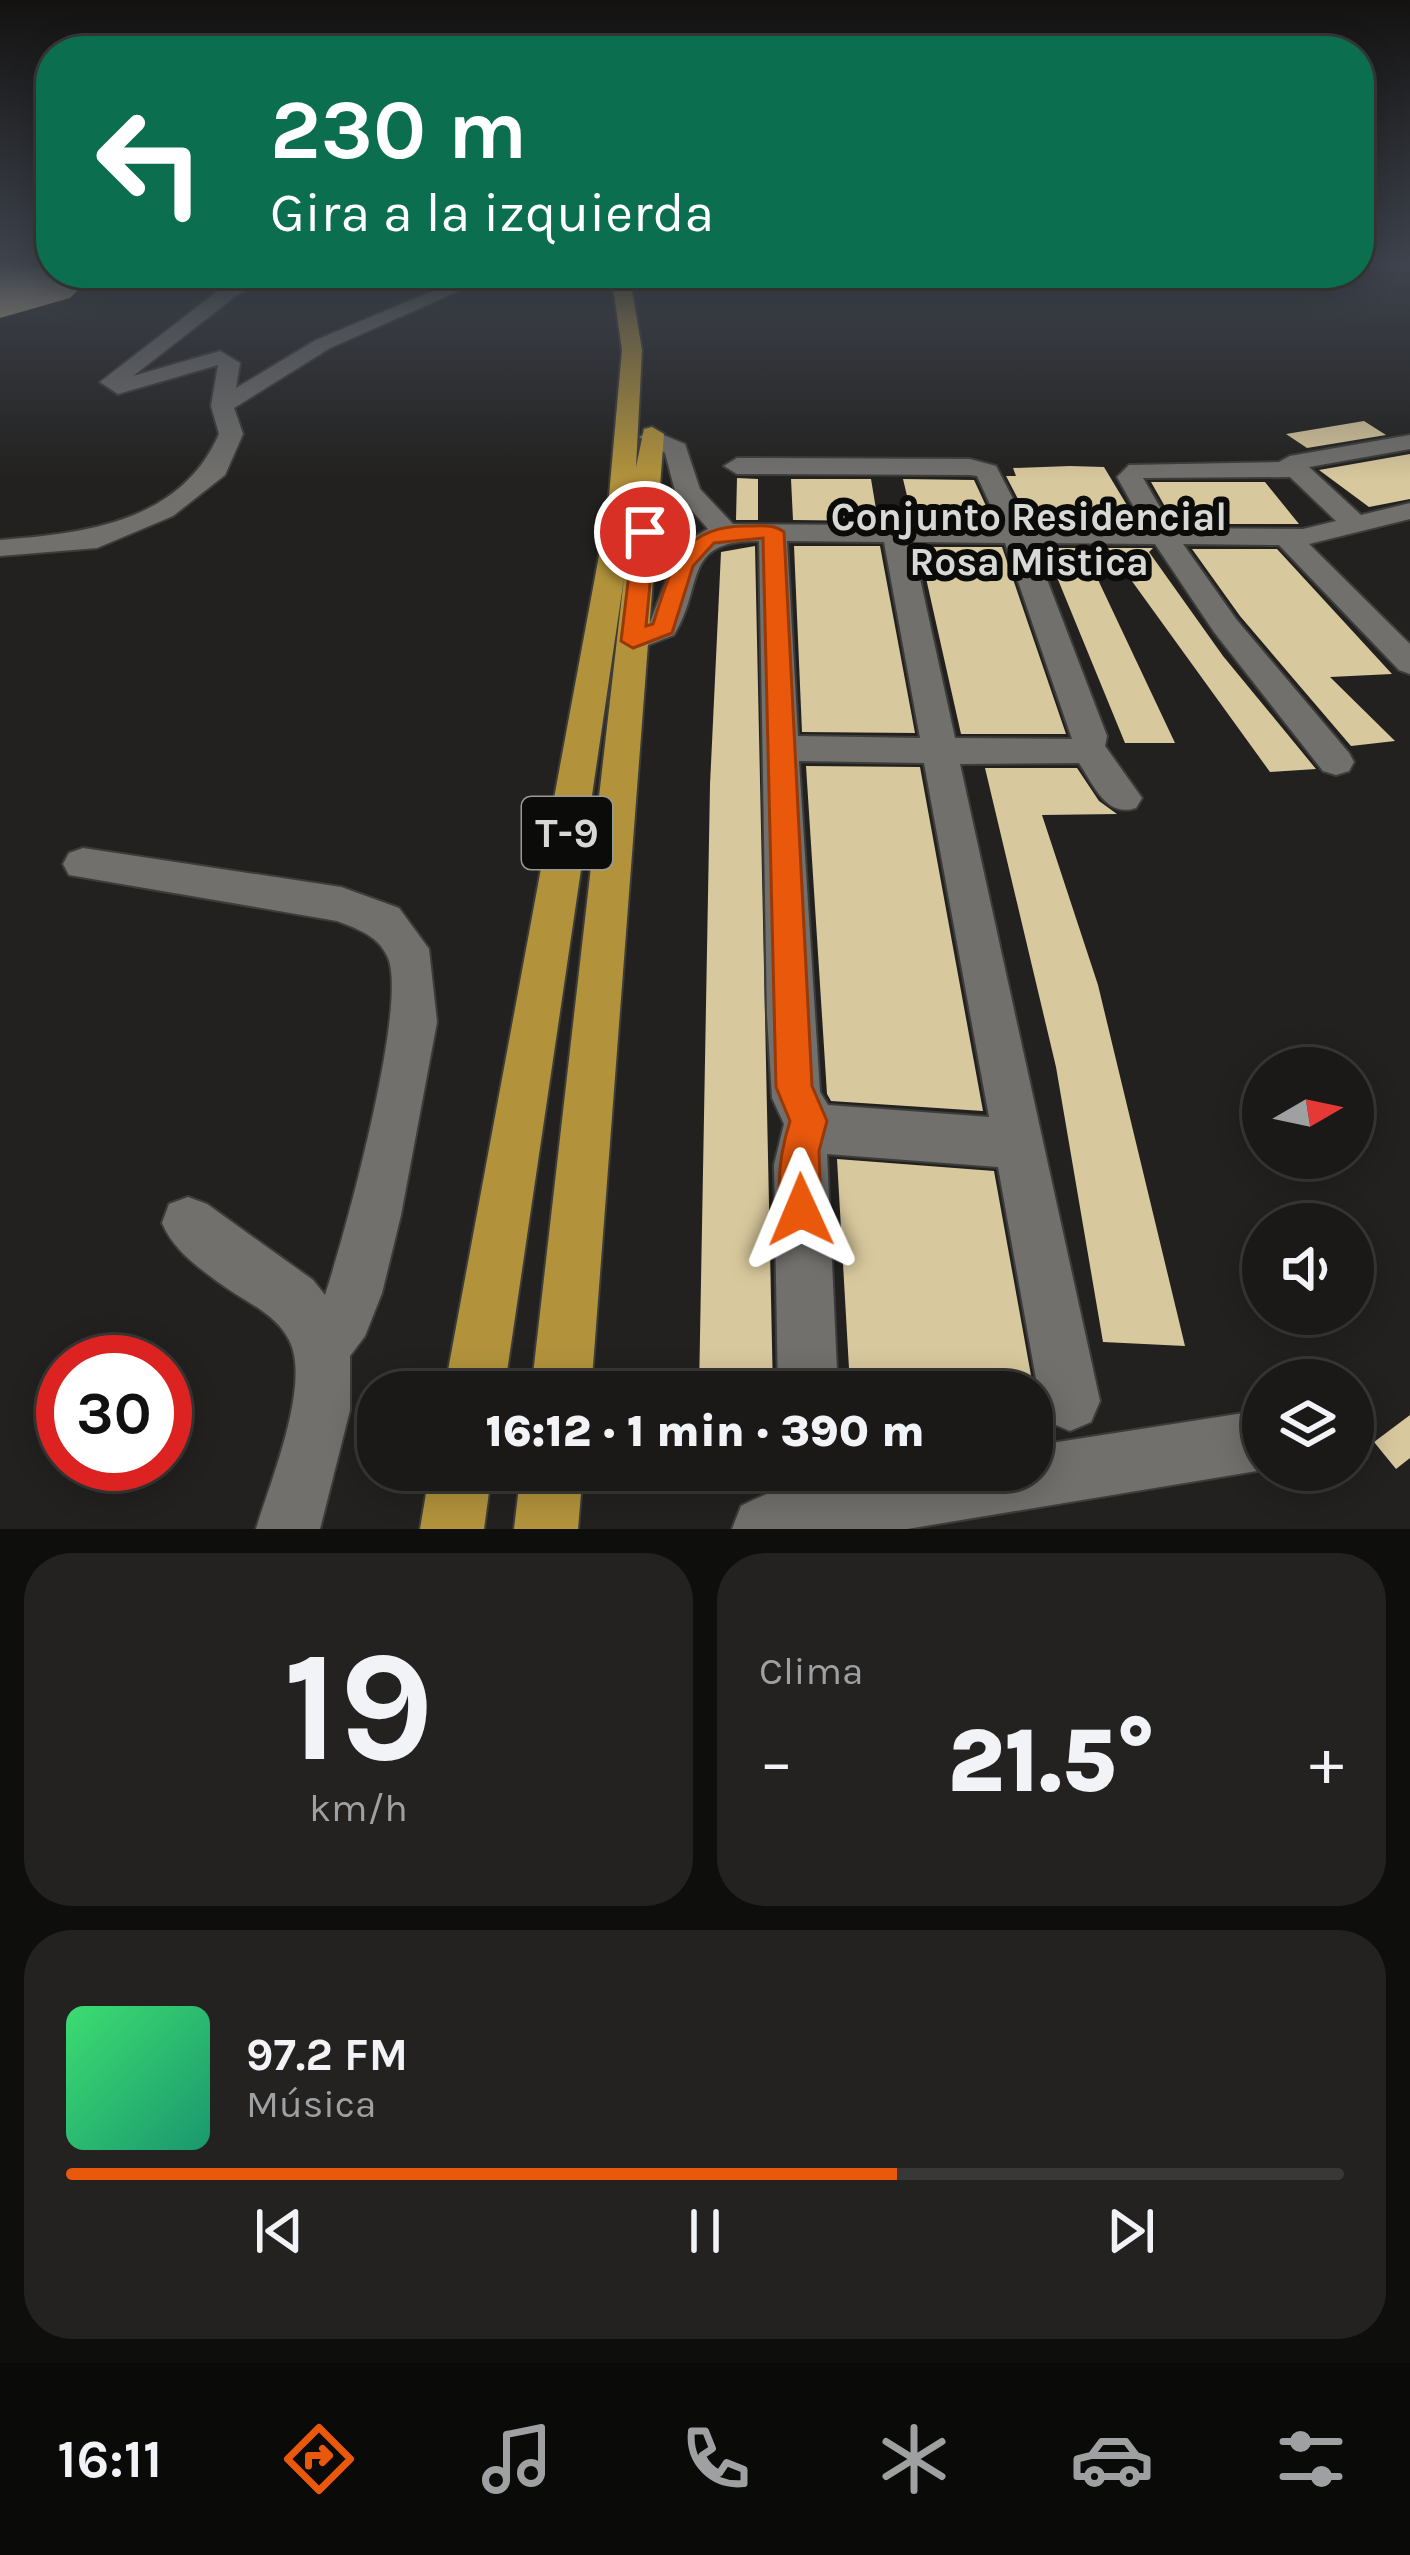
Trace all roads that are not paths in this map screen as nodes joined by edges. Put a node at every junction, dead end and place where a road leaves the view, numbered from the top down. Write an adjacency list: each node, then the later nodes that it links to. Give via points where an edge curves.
1 (169, 337): 5 (street, via 111,382 139,384 220,357 230,363)
2 (339, 337): 5 (street)
3 (630, 337): 31 (highway, T-9, via 621,507)
4 (650, 337): 6 (highway, T-9)
5 (222, 406): 18 (street, via 230,434 216,470 164,510 97,540)
6 (652, 436): 12 (street, via 676,449 691,498); 19 (highway, T-9)
7 (1410, 442): 9 (street, via 1298,459)
8 (737, 466): 15 (street, via 977,467 992,477)
9 (1293, 470): 11 (street); 16 (street, via 1133,472)
10 (1410, 512): 11 (street)
11 (1353, 522): 17 (street)
12 (725, 532): 13 (street); 19 (street, via 707,538 683,564 663,628)
13 (773, 532): 14 (street); 21 (street)
14 (896, 532): 15 (street); 23 (street)
15 (1015, 533): 16 (street); 22 (street, via 1089,730)
16 (1163, 537): 17 (street); 24 (street, via 1240,649)
17 (1287, 537): 20 (street)
18 (0, 548)
19 (633, 641): 32 (highway, T-9)
20 (1410, 662)
21 (784, 748): 23 (street); 27 (street, via 794,1087)
22 (1088, 748): 23 (street); 25 (street)
23 (941, 751): 28 (street)
24 (1336, 761)
25 (1123, 798)
26 (83, 864): 30 (street, via 341,904 383,921 408,949 414,1022 374,1215 354,1293)
27 (809, 1121): 28 (street, via 852,1135); 33 (street, via 799,1165)
28 (1019, 1144): 34 (street)
29 (188, 1223): 30 (street, via 294,1301)
30 (323, 1346): 38 (street, via 323,1390)
31 (477, 1371)
32 (563, 1371)
33 (807, 1371)
34 (1070, 1400)
35 (1242, 1443): 41 (street, via 786,1517)
36 (458, 1491): 39 (highway)
37 (550, 1491): 40 (highway)
38 (288, 1529)
39 (452, 1529)
40 (546, 1529)
41 (764, 1529)

